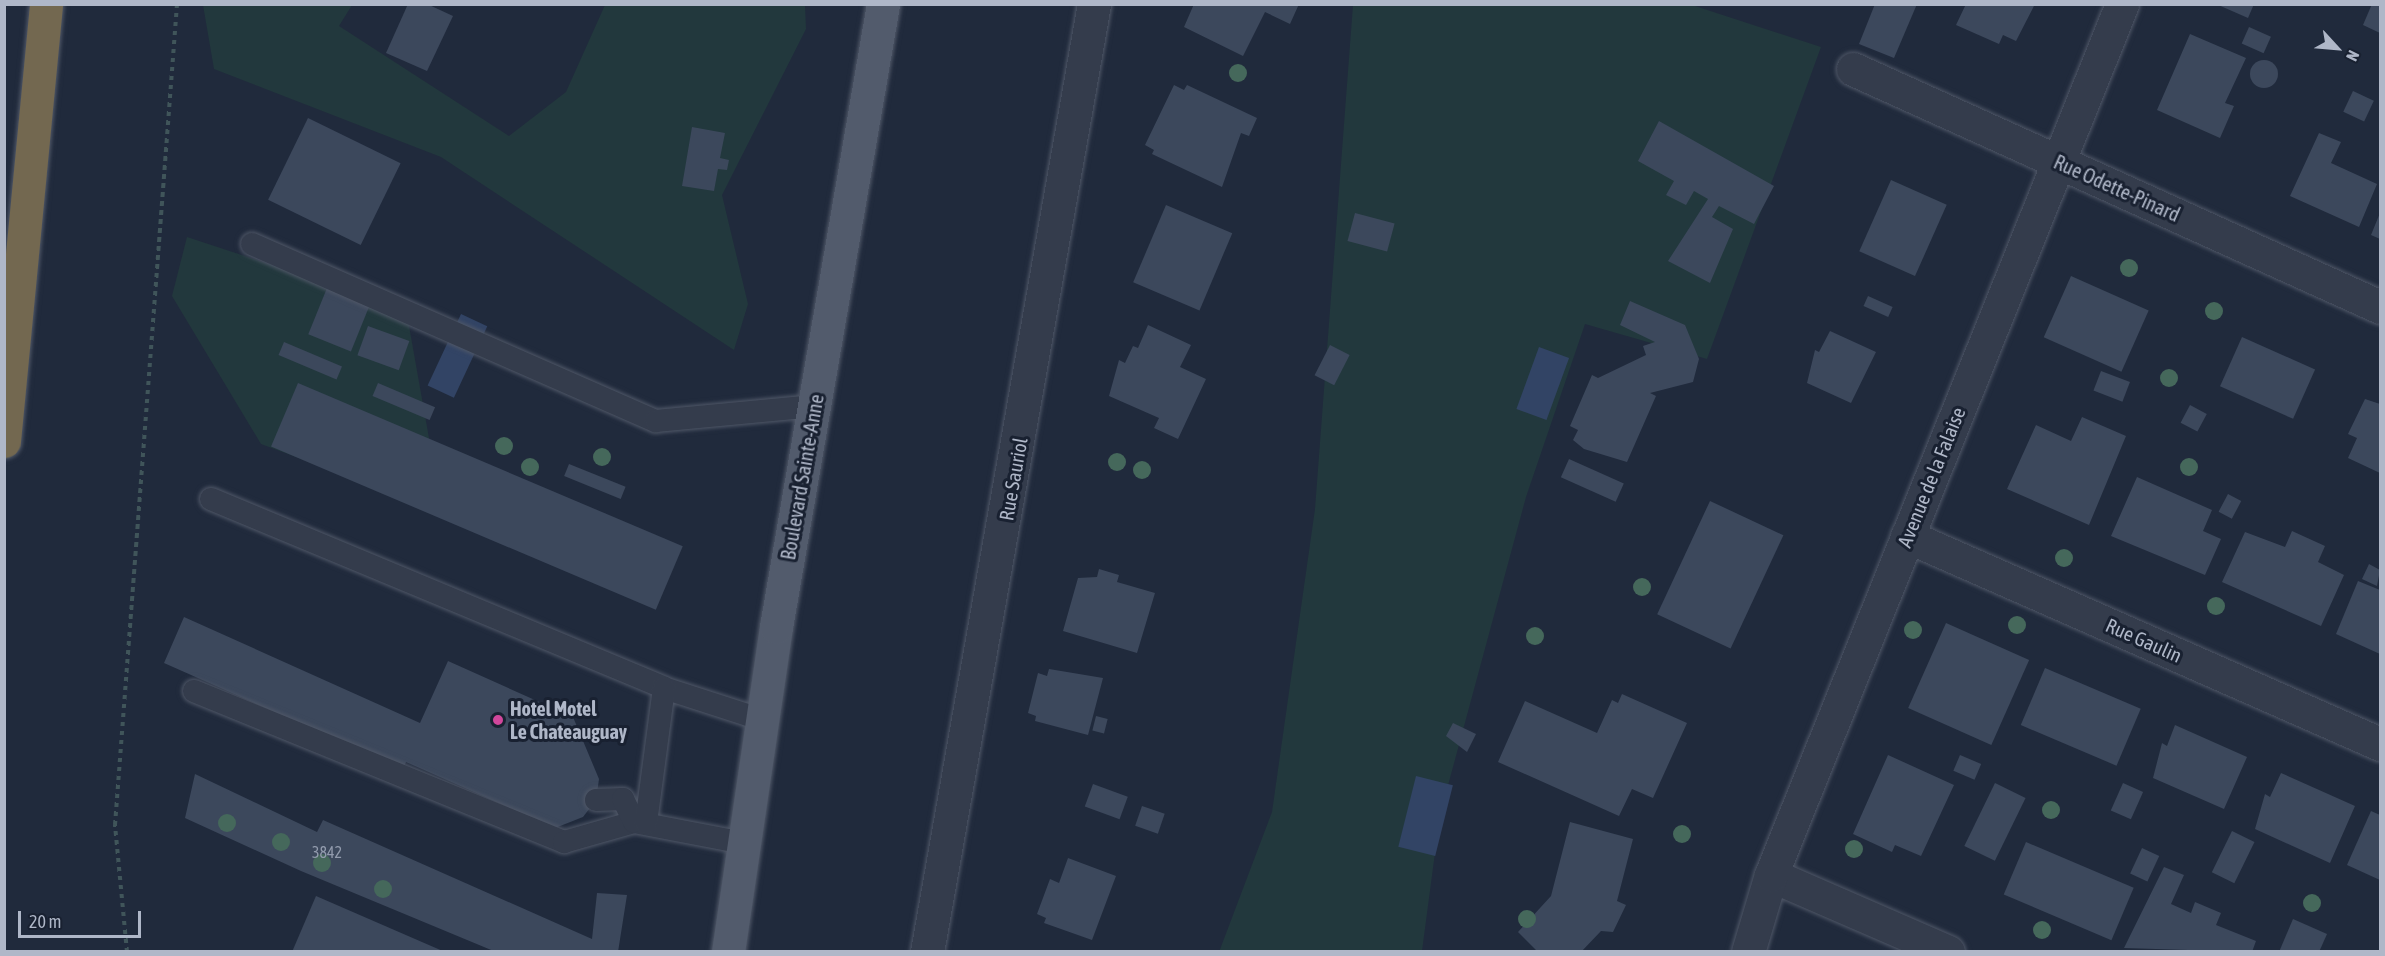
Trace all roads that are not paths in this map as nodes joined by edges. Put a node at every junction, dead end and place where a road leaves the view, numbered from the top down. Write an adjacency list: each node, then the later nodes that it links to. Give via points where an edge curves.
1 (46, 4): 10 (highway)
2 (883, 4): 9 (main road, Boulevard Sainte-Anne)
3 (1094, 4): 22 (street, Rue Sauriol)
4 (2122, 4): 6 (street, Avenue de la Falaise)
5 (1853, 69): 6 (street, Rue Odette-Pinard)
6 (2057, 161): 8 (street, Rue Odette-Pinard); 12 (street, Avenue de la Falaise)
7 (252, 244): 9 (lane, via 656,421 704,412)
8 (2380, 307)
9 (814, 406): 15 (main road, Boulevard Sainte-Anne)
10 (4, 441)
11 (211, 499): 13 (lane)
12 (1907, 536): 16 (street, Rue Gaulin); 20 (street, Avenue de la Falaise)
13 (664, 688): 15 (lane); 18 (lane)
14 (194, 691): 18 (lane, via 529,822 564,842)
15 (763, 720): 19 (main road, Boulevard Sainte-Anne)
16 (2380, 744)
17 (596, 800): 18 (lane, via 622,799)
18 (640, 822): 19 (lane)
19 (744, 843): 21 (main road, Boulevard Sainte-Anne)
20 (1771, 875): 23 (street, Avenue de la Falaise); 24 (street)
21 (728, 951)
22 (927, 951)
23 (1748, 951)
24 (1948, 951)

